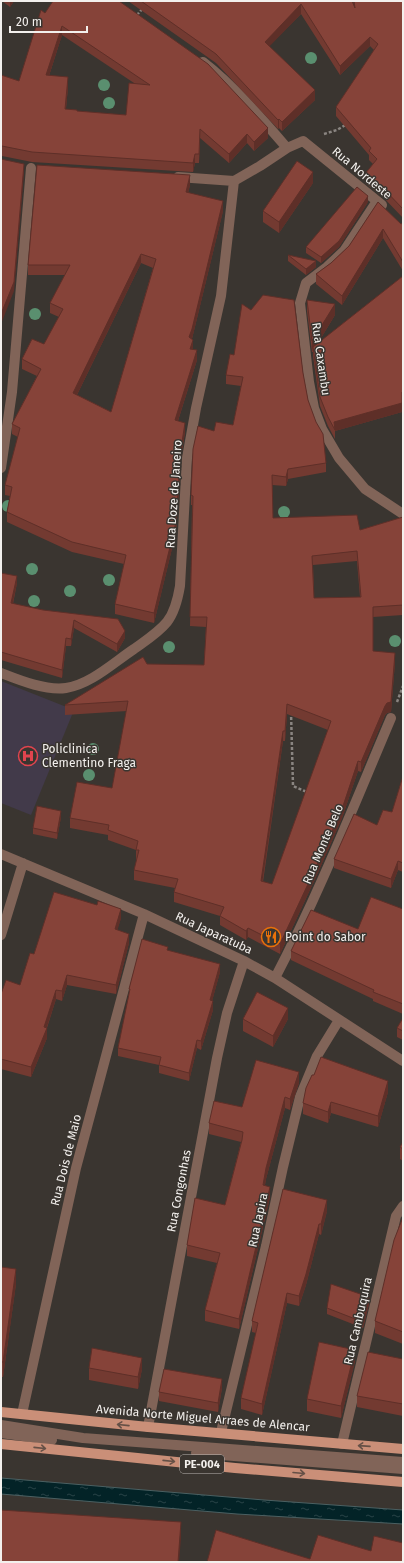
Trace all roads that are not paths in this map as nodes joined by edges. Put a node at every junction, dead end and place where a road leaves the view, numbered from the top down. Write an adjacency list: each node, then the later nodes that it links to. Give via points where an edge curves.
1 (194, 55): 2 (street, via 212,68)
2 (287, 148): 5 (street); 6 (street, Rua Nordeste, via 303,141)
3 (31, 168): 8 (street, via 12,392)
4 (171, 177): 5 (street)
5 (234, 181): 11 (street, Rua Doze de Janeiro, via 221,296 187,458 180,586 173,611 167,622 153,635 98,675 80,683 65,688 50,687 23,682)
6 (377, 201): 7 (street, Rua Nordeste); 10 (street, Rua Caxambu, via 344,251 306,283 300,303 309,382 314,408 322,429 339,458 365,489)
7 (388, 211)
8 (3, 441): 9 (street)
9 (1, 468)
10 (403, 514)
11 (1, 673)
12 (391, 718): 18 (street, Rua Monte Belo, via 326,873)
13 (1, 854): 14 (street, Rua Japaratuba)
14 (23, 863): 15 (street, Rua Japaratuba); 16 (street)
15 (144, 914): 17 (street, Rua Japaratuba); 23 (street, Rua Dois de Maio, via 76,1168)
16 (1, 934)
17 (244, 961): 18 (street, Rua Japaratuba); 25 (street, Rua Congonhas, via 227,1014 217,1058)
18 (275, 978): 19 (street, Rua Japaratuba)
19 (339, 1020): 20 (street, Rua Japaratuba); 26 (street, Rua Japira, via 317,1056 300,1097)
20 (403, 1061)
21 (403, 1206): 29 (street, Rua Cambuquira, via 396,1216)
22 (1, 1412): 23 (main road, Avenida Norte Miguel Arraes de Alencar)
23 (22, 1414): 25 (main road, Avenida Norte Miguel Arraes de Alencar, one-way to 23)
24 (1, 1425): 31 (street, via 83,1438)
25 (148, 1427): 26 (main road, Avenida Norte Miguel Arraes de Alencar)
26 (221, 1432): 29 (main road, Avenida Norte Miguel Arraes de Alencar)
27 (1, 1433): 32 (street, via 87,1444)
28 (1, 1444): 33 (main road, PE-004, one-way to 33)
29 (342, 1444): 30 (main road, Avenida Norte Miguel Arraes de Alencar, one-way to 29)
30 (403, 1449)
31 (403, 1462)
32 (403, 1469)
33 (403, 1482)

